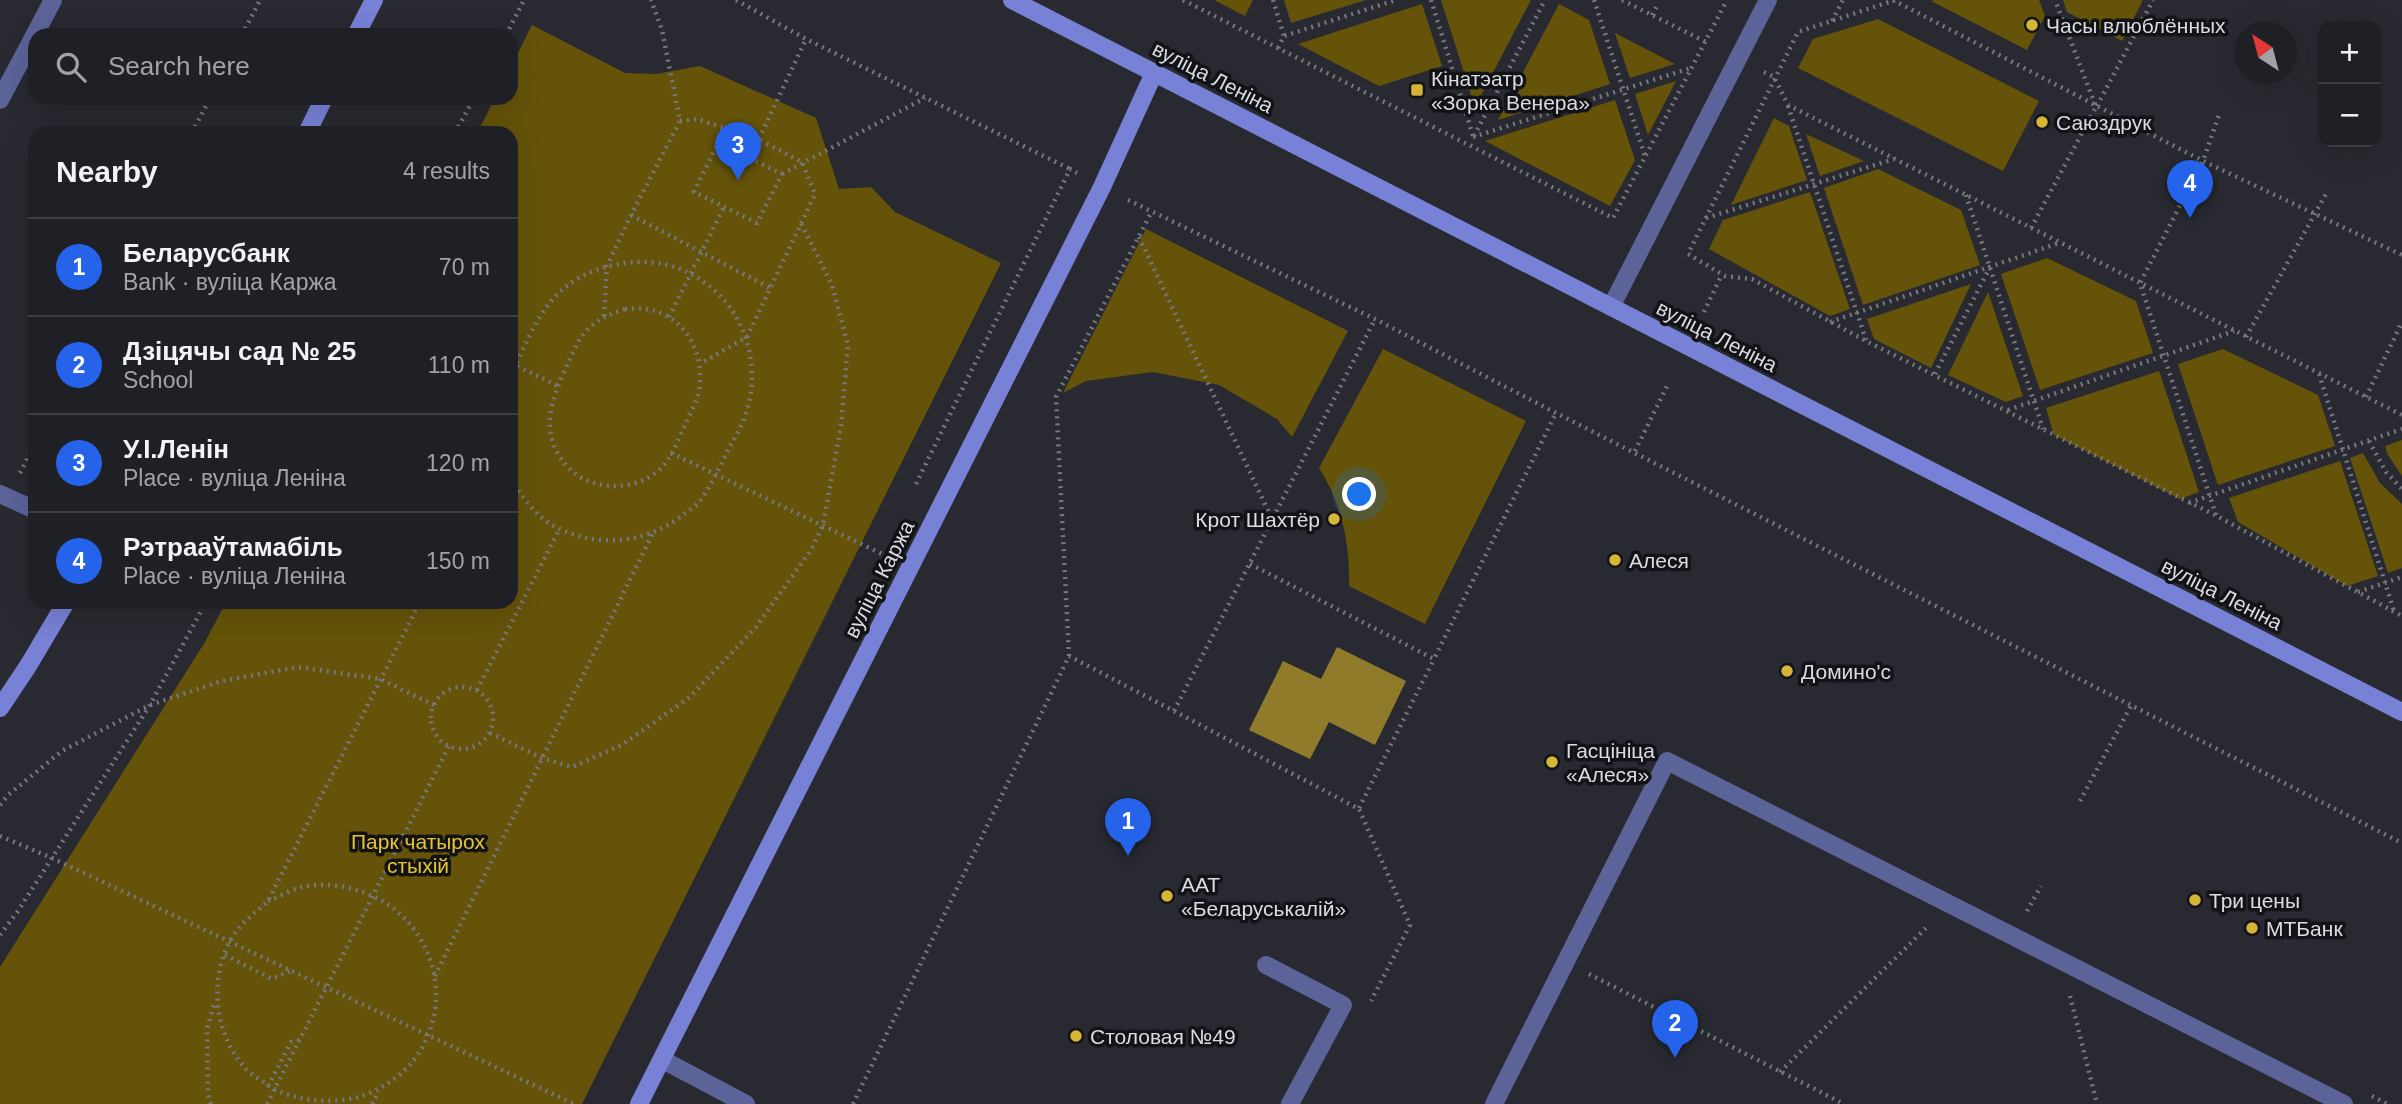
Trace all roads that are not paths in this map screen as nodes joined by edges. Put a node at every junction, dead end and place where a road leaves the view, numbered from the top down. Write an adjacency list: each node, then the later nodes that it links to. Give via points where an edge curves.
1 (53, 0): 5 (lane)
2 (374, 0): 6 (main road)
3 (1012, 0): 8 (main road, вуліца Леніна)
4 (1768, 0): 12 (lane)
5 (38, 28)
6 (360, 28)
7 (28, 47): 9 (lane)
8 (1154, 73): 12 (main road, вуліца Леніна); 19 (main road, вуліца Каржа, via 1102,187)
9 (0, 100)
10 (321, 105): 11 (main road)
11 (310, 126)
12 (1611, 307): 17 (main road, вуліца Леніна)
13 (0, 494): 14 (lane)
14 (28, 507)
15 (62, 609): 16 (main road)
16 (0, 708)
17 (2402, 712)
18 (1266, 965): 22 (lane, via 1343,1005)
19 (663, 1060): 20 (main road, вуліца Каржа); 21 (lane)
20 (639, 1104)
21 (746, 1104)
22 (1290, 1104)
23 (1494, 1104): 24 (lane, via 1667,761)
24 (2344, 1104)

